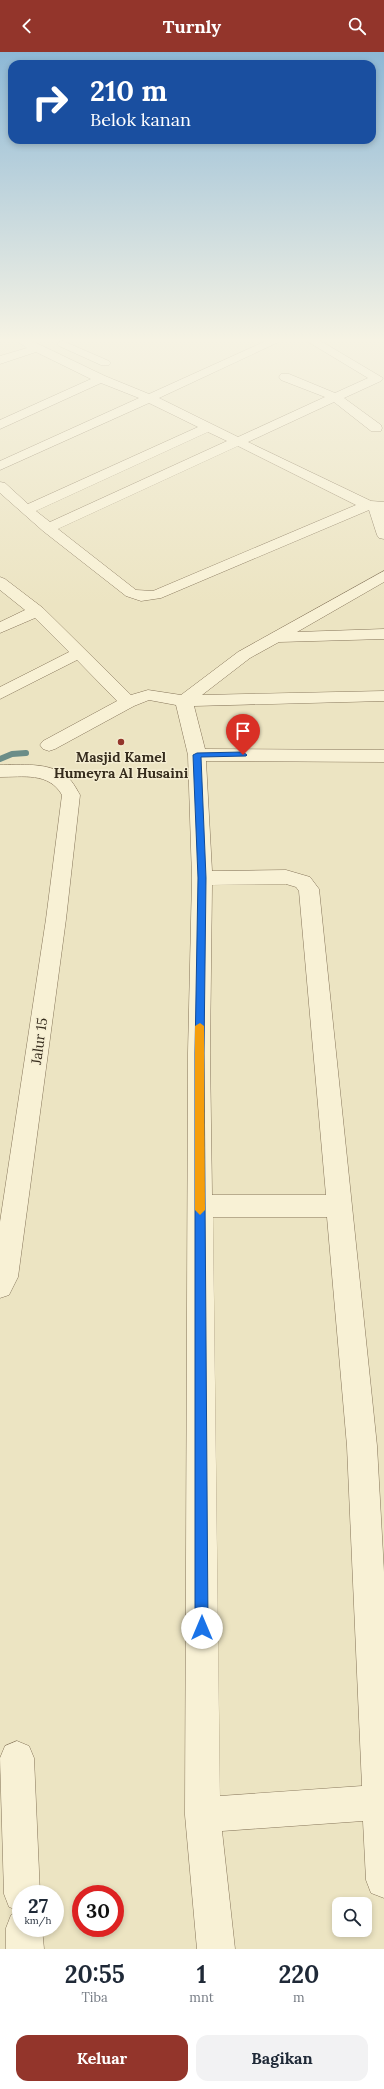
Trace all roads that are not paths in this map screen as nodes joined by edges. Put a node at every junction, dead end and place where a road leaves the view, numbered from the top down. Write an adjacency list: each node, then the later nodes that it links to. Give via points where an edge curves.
1 (84, 429): 6 (street)
2 (205, 429): 9 (street)
3 (211, 429): 5 (street)
4 (268, 429): 5 (street)
5 (239, 442): 8 (street); 10 (street)
6 (0, 466)
7 (0, 486): 9 (street)
8 (375, 505): 10 (street, via 149,597 131,593); 11 (street)
9 (26, 510): 10 (street)
10 (48, 528)
11 (384, 535)
12 (384, 576): 17 (street)
13 (0, 582): 14 (street)
14 (37, 611): 15 (street); 18 (street)
15 (0, 628)
16 (384, 634): 17 (street)
17 (276, 637): 21 (street, via 244,655)
18 (79, 653): 19 (street); 22 (street)
19 (0, 694)
20 (384, 696): 21 (street)
21 (184, 701): 22 (street, via 148,695); 24 (street)
22 (128, 702): 23 (street)
23 (49, 745)
24 (197, 755): 25 (street, via 274,754 355,758); 27 (street)
25 (384, 756)
26 (0, 770): 30 (street, Jalur 15, via 55,776 71,795 5,1277)
27 (202, 878): 28 (street); 29 (street, via 286,877 303,882 309,889)
28 (200, 1206): 29 (street); 33 (street)
29 (340, 1206): 32 (street, via 362,1446)
30 (0, 1286)
31 (17, 1758): 35 (street)
32 (380, 1802): 33 (street); 34 (street)
33 (202, 1815): 38 (street)
34 (384, 1880)
35 (22, 1885)
36 (24, 1937): 37 (street)
37 (25, 1949)
38 (216, 1949)

